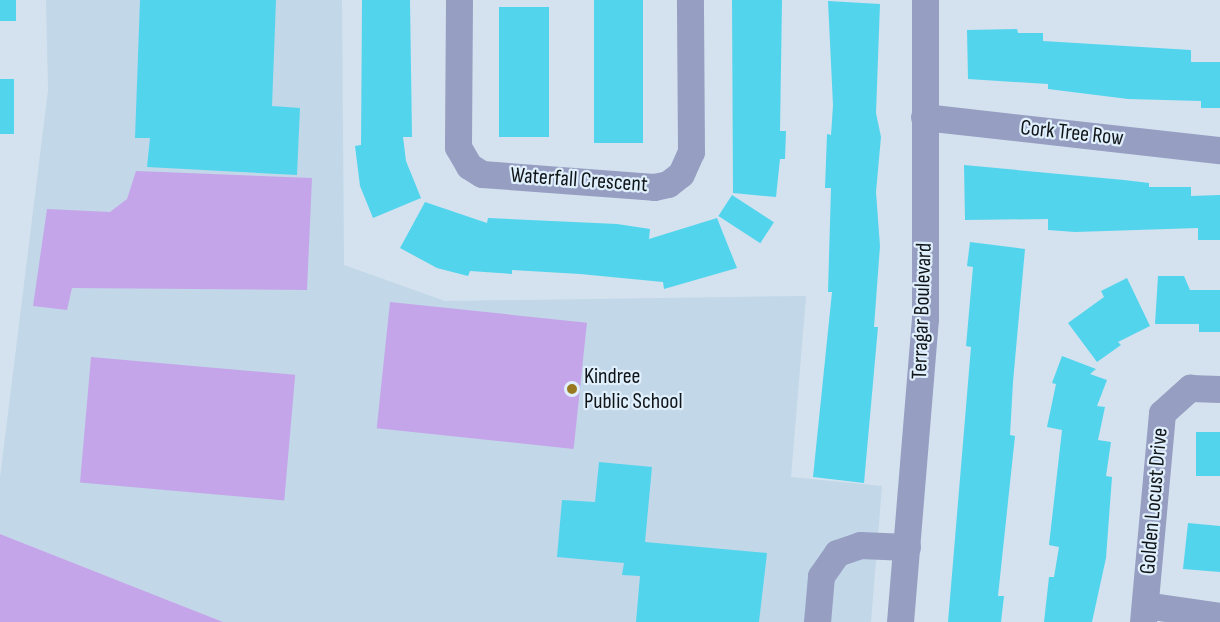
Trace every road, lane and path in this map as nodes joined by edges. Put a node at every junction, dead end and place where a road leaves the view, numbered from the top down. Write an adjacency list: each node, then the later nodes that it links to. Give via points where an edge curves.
1 (459, 0): 2 (street, Waterfall Crescent, via 458,147 469,166 482,174 654,186 668,184 681,174 691,152)
2 (690, 0)
3 (925, 0): 4 (street, Terragar Boulevard)
4 (924, 117): 5 (street, Cork Tree Row); 7 (street, Terragar Boulevard, via 924,319)
5 (1220, 150)
6 (1220, 389): 8 (street, Golden Locust Drive, via 1190,388 1161,412)
7 (907, 547): 10 (street, via 860,545 837,554 821,576); 11 (street, Terragar Boulevard)
8 (1144, 613): 9 (street)
9 (1220, 616)
10 (817, 622)
11 (900, 622)

